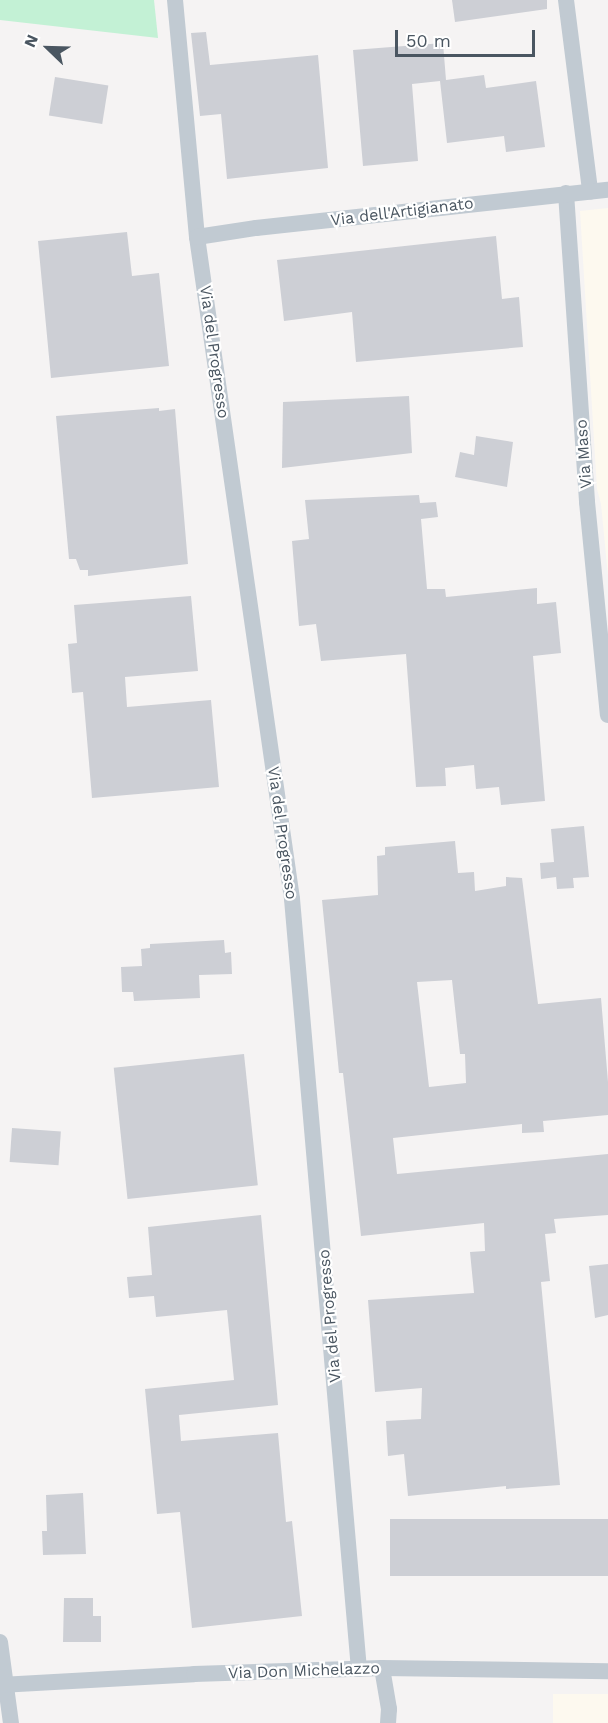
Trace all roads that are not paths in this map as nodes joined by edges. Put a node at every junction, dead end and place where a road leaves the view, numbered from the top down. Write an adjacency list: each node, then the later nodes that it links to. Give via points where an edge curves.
1 (175, 0): 6 (street, Via del Progresso)
2 (566, 0): 4 (street)
3 (608, 190): 4 (street, Via dell'Artigianato)
4 (590, 191): 5 (street, Via dell'Artigianato)
5 (566, 193): 6 (street, Via dell'Artigianato); 7 (street, Via Maso, via 587,502)
6 (197, 237): 10 (street, Via del Progresso, via 292,899)
7 (608, 715)
8 (0, 1642): 12 (street)
9 (382, 1668): 10 (street, Via Don Michelazzo); 11 (street, Via Don Michelazzo); 14 (street)
10 (359, 1669): 12 (street, Via Don Michelazzo)
11 (608, 1671)
12 (2, 1685): 13 (street)
13 (11, 1723)
14 (388, 1723)

